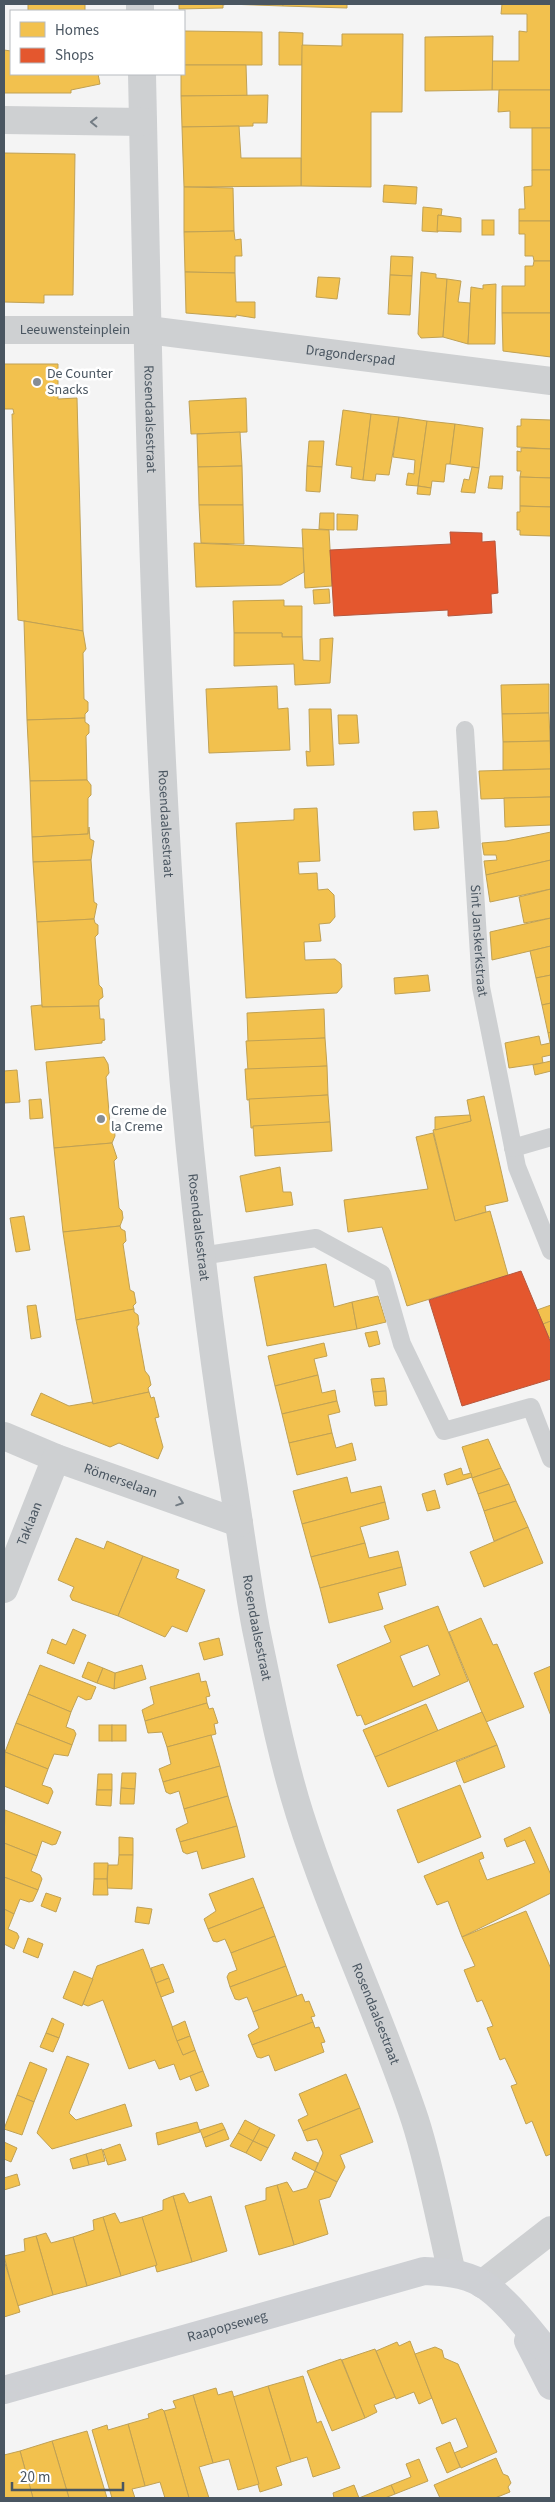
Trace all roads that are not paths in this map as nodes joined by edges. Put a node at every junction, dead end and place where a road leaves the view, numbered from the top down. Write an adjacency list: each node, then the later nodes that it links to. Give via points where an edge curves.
1 (142, 75): 3 (street, Rosendaalsestraat)
2 (4, 120): 3 (street, one-way to 2)
3 (143, 122): 5 (street, Rosendaalsestraat)
4 (4, 330): 5 (street, Leeuwensteinplein)
5 (148, 330): 6 (street, Dragonderspad); 11 (street, Rosendaalsestraat, via 169,917)
6 (551, 381)
7 (465, 730): 9 (lane, Sint Janskerkstraat, via 480,987)
8 (551, 1136): 9 (lane)
9 (513, 1148): 10 (lane, Sint Janskerkstraat, via 517,1168)
10 (551, 1251)
11 (201, 1256): 14 (lane, via 316,1238 382,1274 402,1344 444,1431 531,1407); 15 (street, Rosendaalsestraat)
12 (4, 1436): 13 (street, Römerselaan)
13 (56, 1458): 15 (street, Römerselaan, one-way to 15); 16 (street, Taklaan)
14 (551, 1459)
15 (240, 1522): 18 (street, Rosendaalsestraat, via 255,1621 298,1812 415,2121)
16 (4, 1589)
17 (551, 2230): 19 (street)
18 (452, 2273): 19 (street); 23 (street, Raapopseweg, via 424,2272 384,2281)
19 (482, 2284): 20 (street)
20 (514, 2313): 21 (street); 22 (street)
21 (551, 2356)
22 (551, 2386)
23 (4, 2390)

